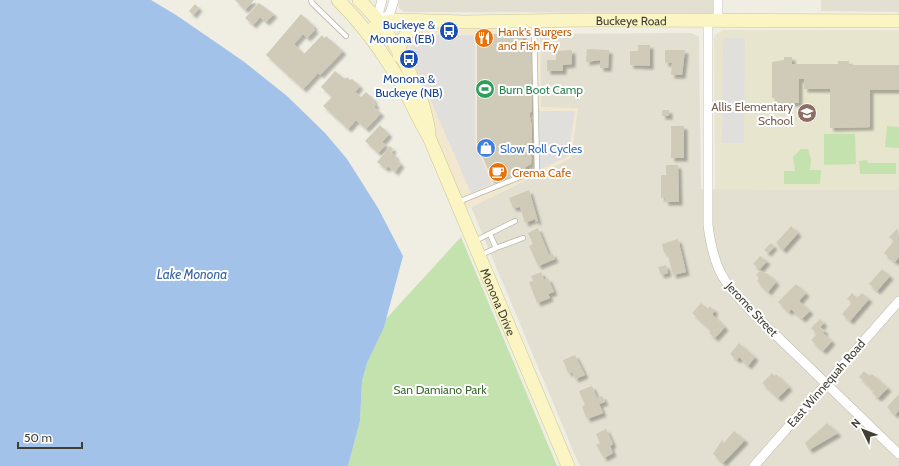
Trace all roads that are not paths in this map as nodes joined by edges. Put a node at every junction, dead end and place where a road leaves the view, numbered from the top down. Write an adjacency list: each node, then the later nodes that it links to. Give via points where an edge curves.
1 (311, 0): 13 (lane)
2 (338, 0): 12 (street, Monona Drive)
3 (358, 0): 11 (street, Monona Drive)
4 (382, 0): 11 (street, via 379,11)
5 (394, 0): 11 (street, via 390,13)
6 (718, 0): 7 (street, Jerome Street)
7 (713, 20): 9 (street, Buckeye Road); 10 (street, Buckeye Road); 24 (street, Jerome Street, via 708,225 716,264 719,272 740,299)
8 (431, 21): 9 (street, Buckeye Road); 11 (street, Buckeye Road, via 393,20); 14 (street, via 418,25 405,34)
9 (534, 21): 16 (lane, via 537,170)
10 (899, 21)
11 (380, 24): 12 (street, Buckeye Road); 14 (street, Monona Drive)
12 (367, 33): 15 (street, Monona Drive, via 392,67 415,115)
13 (346, 36)
14 (399, 56): 15 (street, Monona Drive, via 424,109)
15 (429, 137): 16 (street, Monona Drive)
16 (456, 202): 20 (street, Monona Drive)
17 (515, 221): 18 (lane)
18 (490, 234): 20 (lane); 21 (lane)
19 (523, 238): 21 (lane)
20 (473, 242): 22 (street, Monona Drive)
21 (496, 248): 22 (lane)
22 (479, 255): 26 (street, Monona Drive)
23 (899, 301): 24 (street, East Winnequah Road)
24 (826, 383): 25 (street, Jerome Street); 27 (street, East Winnequah Road)
25 (899, 454)
26 (568, 466)
27 (754, 466)

